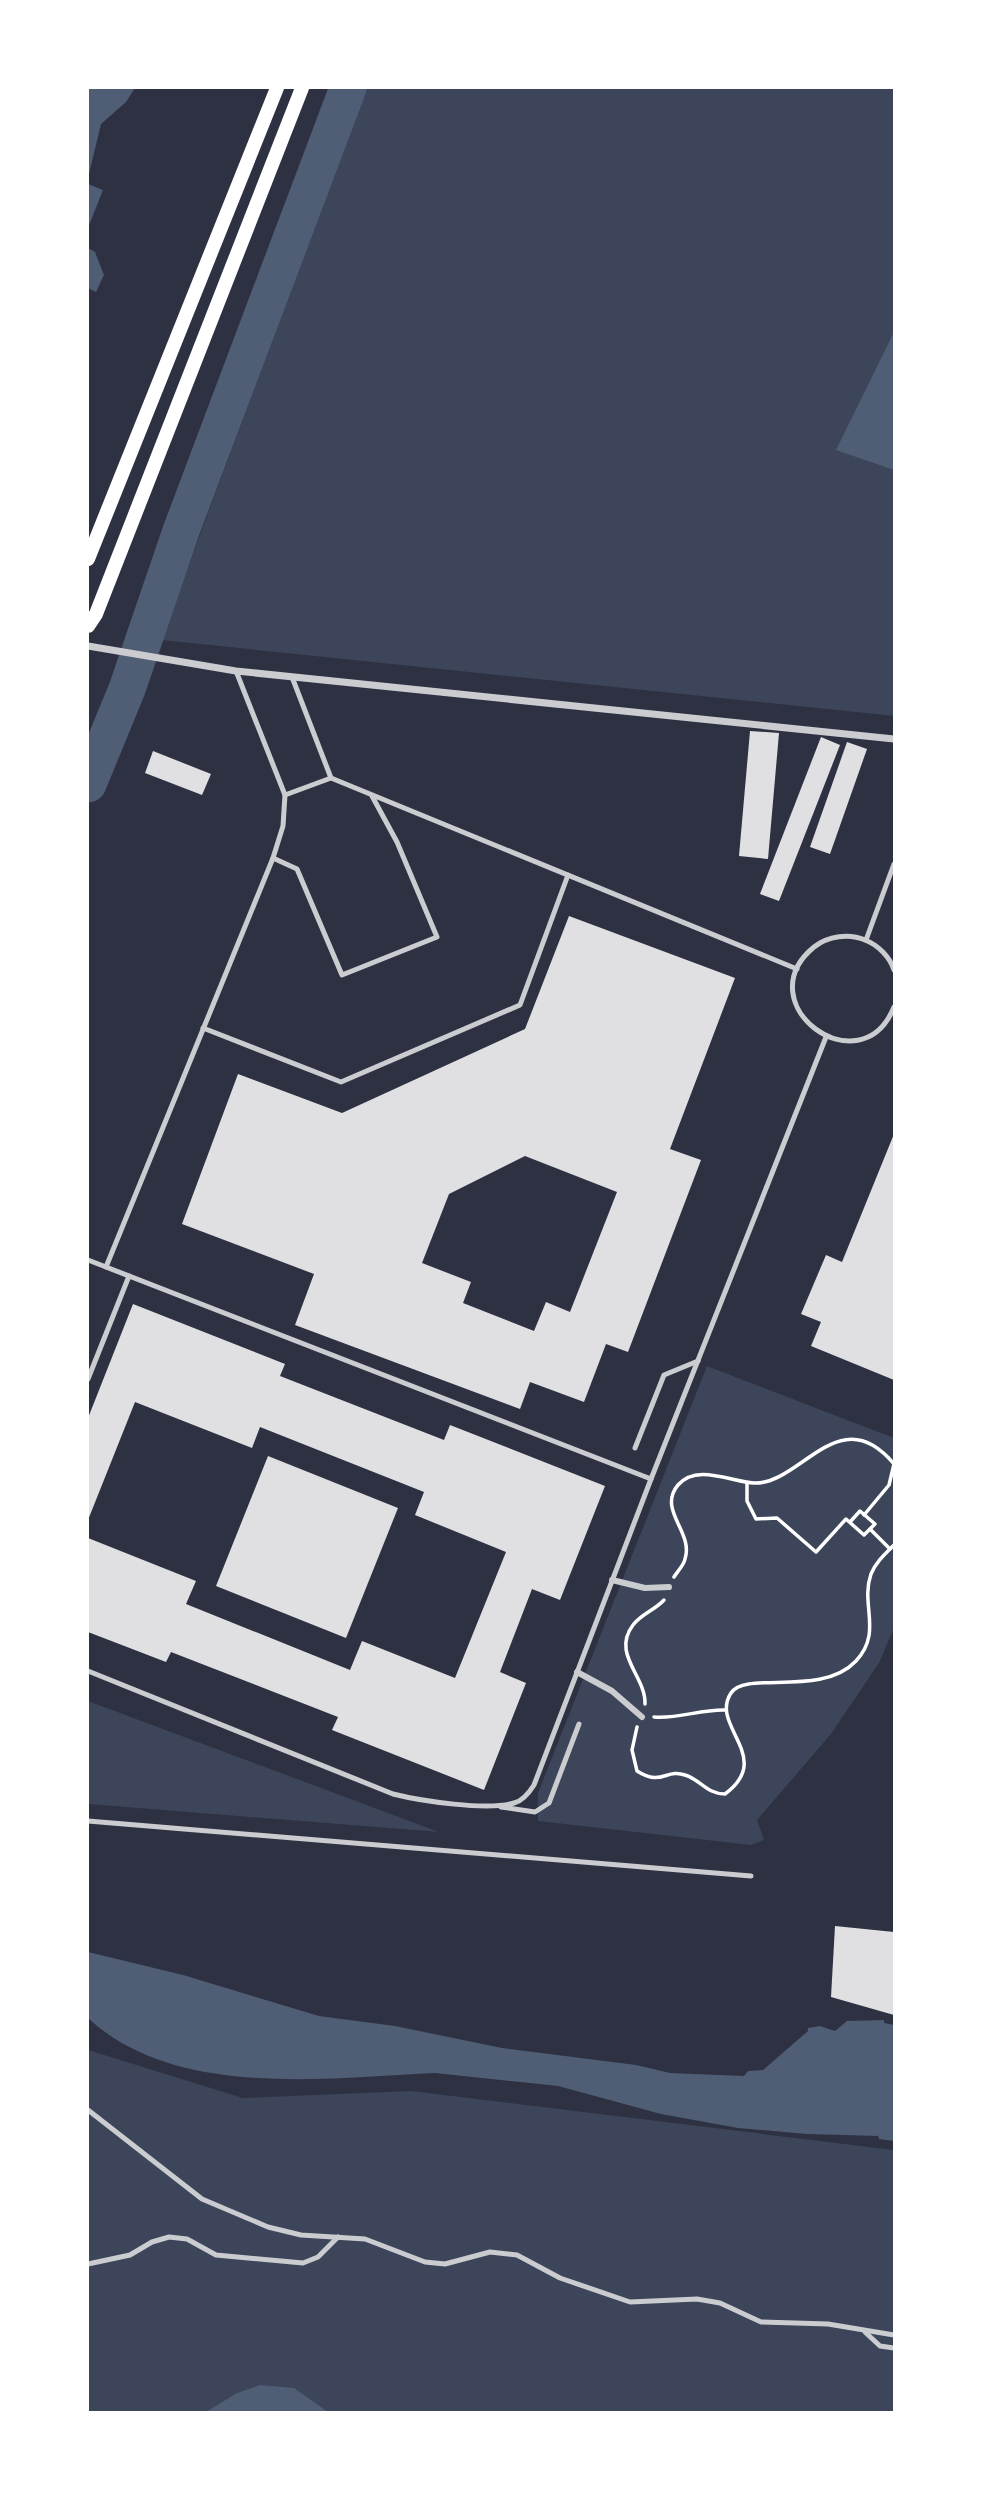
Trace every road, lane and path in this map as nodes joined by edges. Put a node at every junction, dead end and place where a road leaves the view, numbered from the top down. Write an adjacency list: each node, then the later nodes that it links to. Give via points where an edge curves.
1 (277, 88): 3 (main road)
2 (302, 88): 4 (main road)
3 (88, 559)
4 (88, 626)
5 (88, 646): 6 (street)
6 (236, 671): 7 (street); 10 (lane)
7 (292, 677): 8 (street); 9 (lane)
8 (894, 738)
9 (331, 778): 10 (lane); 11 (lane)
10 (285, 795): 12 (lane, via 284,826)
11 (372, 795): 12 (lane, via 437,937 342,975 297,869); 14 (lane)
12 (273, 858): 19 (lane)
13 (894, 864): 15 (lane)
14 (568, 875): 16 (lane); 19 (lane, via 520,1005 354,1077 341,1082)
15 (866, 940): 16 (lane, via 850,936 825,941 805,954); 17 (lane, via 881,949)
16 (797, 969): 20 (lane, via 794,1001 812,1029)
17 (894, 970)
18 (894, 1007): 20 (lane, via 878,1030 862,1039)
19 (203, 1028): 22 (lane)
20 (826, 1037): 24 (lane)
21 (88, 1260): 22 (lane)
22 (106, 1267): 23 (lane)
23 (129, 1276): 25 (lane); 28 (lane)
24 (698, 1361): 26 (lane, via 664,1375); 28 (lane)
25 (88, 1379)
26 (635, 1448)
27 (894, 1464): 29 (path, via 869,1444 848,1441 828,1444 780,1478); 30 (path, via 889,1485)
28 (651, 1479): 35 (lane)
29 (747, 1483): 31 (path, via 747,1501 757,1519 777,1518 816,1552 846,1519); 36 (path, via 694,1475 679,1484 671,1508 687,1540 685,1560)
30 (864, 1515): 31 (path, via 860,1511); 32 (path, via 875,1524)
31 (850, 1522): 32 (path, via 864,1535)
32 (870, 1529): 34 (path)
33 (894, 1545): 34 (path)
34 (890, 1549): 39 (path, via 870,1575 871,1632 855,1662 820,1681 747,1682 729,1695)
35 (612, 1580): 36 (street, via 645,1588); 38 (lane)
36 (669, 1587): 40 (path, via 664,1600 639,1619 628,1635 629,1665 645,1691)
37 (88, 1671): 43 (lane, via 393,1794)
38 (577, 1672): 40 (street, via 612,1690); 43 (lane, via 534,1785 517,1803)
39 (727, 1710): 40 (path, via 745,1760 740,1780 725,1794 715,1794 688,1775 657,1779 637,1771 632,1739); 41 (path)
40 (642, 1717)
41 (672, 1718)
42 (579, 1724): 43 (lane, via 549,1803 535,1812)
43 (498, 1806)
44 (88, 1821): 45 (lane)
45 (751, 1876)
46 (88, 2110): 47 (lane, via 202,2199 268,2227)
47 (338, 2238): 48 (lane, via 318,2257 303,2263 216,2255 187,2239 169,2237 130,2255); 49 (lane, via 365,2239 425,2262 445,2264 490,2252 517,2255 559,2278 630,2302 697,2299 720,2303 761,2322)
48 (88, 2264)
49 (864, 2330): 50 (lane); 51 (lane, via 880,2346)
50 (894, 2335)
51 (894, 2348)

